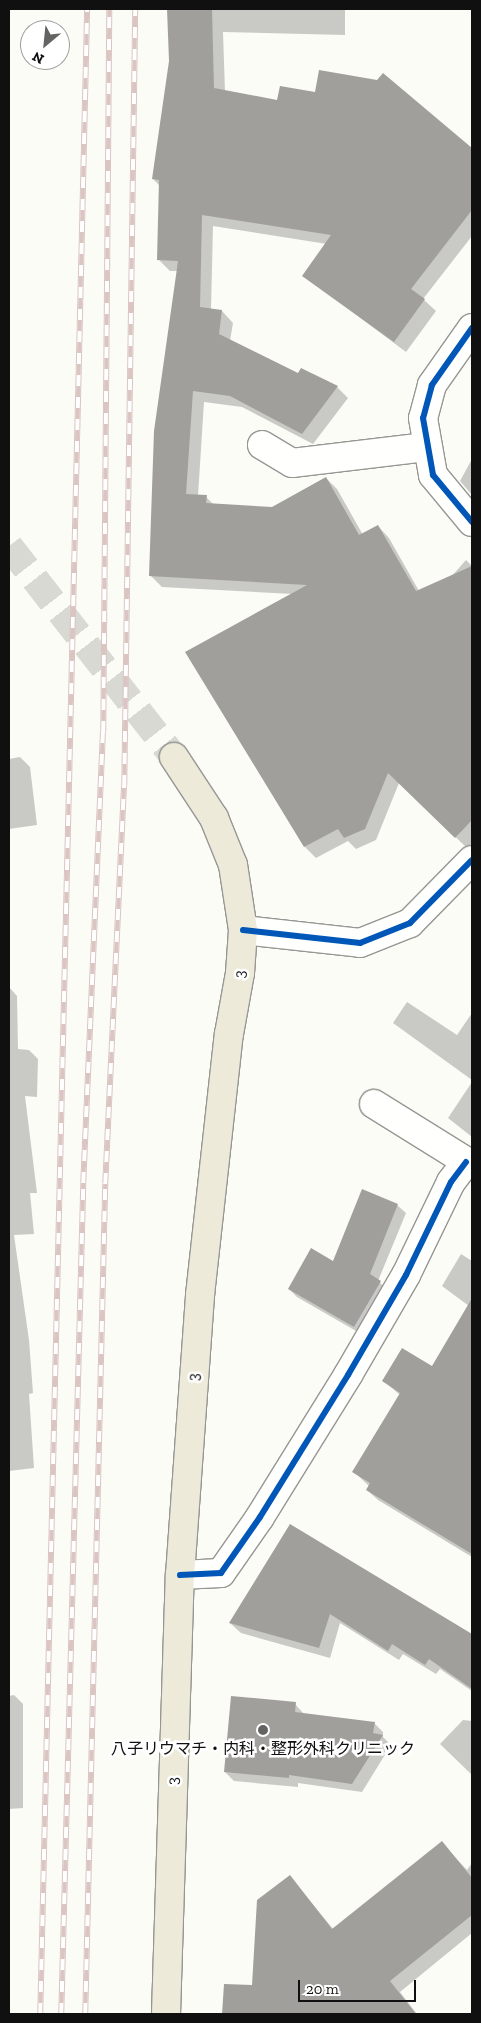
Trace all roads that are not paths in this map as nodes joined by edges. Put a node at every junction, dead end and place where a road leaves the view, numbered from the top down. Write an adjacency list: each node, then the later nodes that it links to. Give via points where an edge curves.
1 (472, 328): 3 (street, via 432,385 423,418)
2 (262, 445): 3 (street, via 292,463)
3 (426, 447): 4 (street, via 433,475)
4 (472, 522)
5 (174, 758): 7 (main road, 3 / 3, via 214,818 224,842 233,865)
6 (472, 860): 7 (street, via 410,923 360,943)
7 (243, 930): 10 (main road, 3 / 3, via 200,1294)
8 (374, 1104): 9 (street)
9 (469, 1163): 10 (street, via 451,1182 406,1275 348,1375 260,1517 221,1573)
10 (180, 1575): 11 (main road, 3 / 3)
11 (166, 2014)

